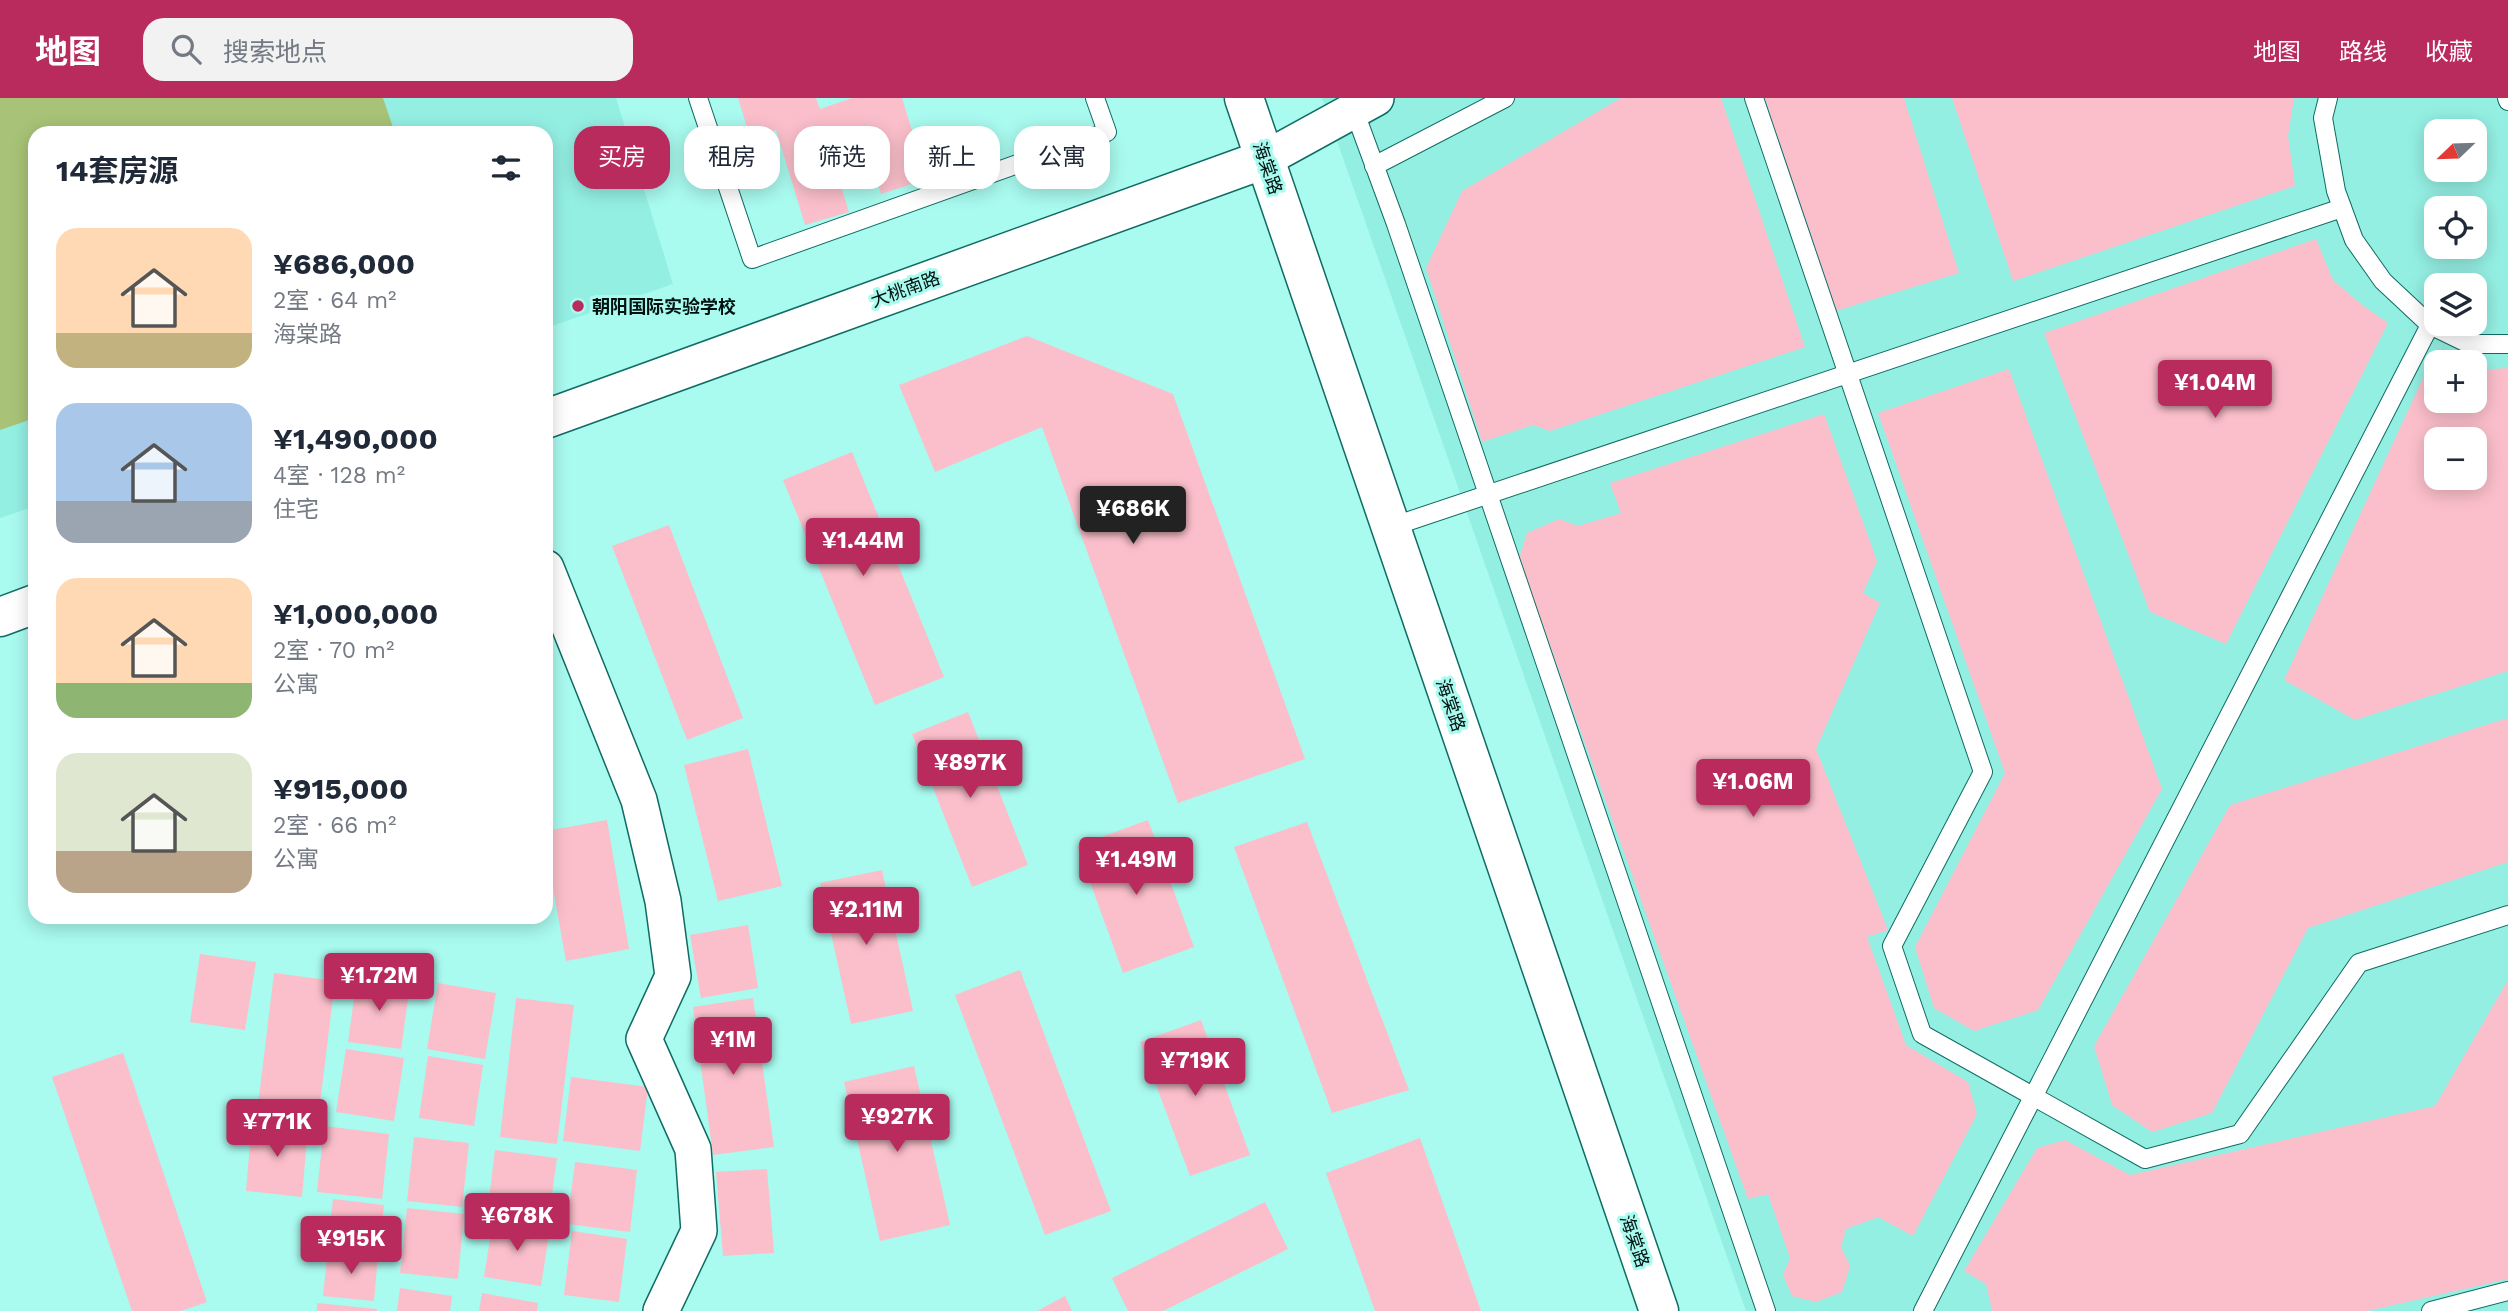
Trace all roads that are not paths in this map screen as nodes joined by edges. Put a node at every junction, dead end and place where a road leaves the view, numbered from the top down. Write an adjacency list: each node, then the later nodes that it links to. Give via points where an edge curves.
1 (698, 98): 2 (lane, via 752,259 1107,132)
2 (1095, 98)
3 (1244, 98): 8 (street, 海棠路)
4 (1506, 98): 9 (lane)
5 (1754, 98): 15 (lane)
6 (2328, 98): 10 (lane, via 2323,118)
7 (1365, 104): 8 (street); 9 (lane)
8 (1265, 159): 16 (street, 大桃南路); 18 (street, 海棠路)
9 (1374, 166): 17 (lane)
10 (2342, 208): 11 (lane, via 2354,240 2383,281); 15 (lane)
11 (2424, 319)
12 (2424, 336): 23 (lane)
13 (2453, 336): 14 (lane, via 2469,344)
14 (2508, 344)
15 (1848, 374): 17 (lane); 23 (lane, via 1983,772 1892,946 1922,1034)
16 (553, 416)
17 (1489, 495): 18 (lane); 27 (lane)
18 (1391, 527): 26 (street, 海棠路)
19 (553, 585): 25 (street, via 639,800 663,901 673,976 644,1039 693,1149 699,1231)
20 (28, 607): 21 (street)
21 (0, 617)
22 (2508, 915): 23 (lane, via 2359,963 2240,1134 2145,1159)
23 (2034, 1097): 28 (lane)
24 (2508, 1291): 29 (lane)
25 (661, 1311)
26 (1659, 1311)
27 (1766, 1311)
28 (1923, 1311)
29 (2431, 1311)

